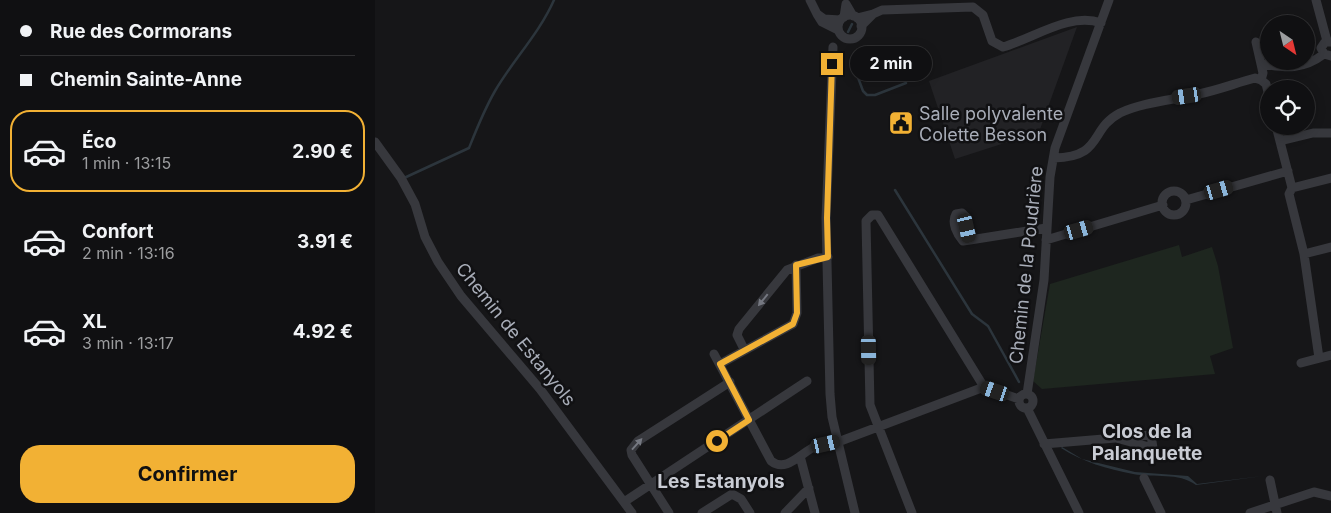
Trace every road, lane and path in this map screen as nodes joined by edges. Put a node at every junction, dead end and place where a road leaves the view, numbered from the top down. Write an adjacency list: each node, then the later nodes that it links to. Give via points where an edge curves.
1 (810, 0): 5 (street)
2 (1109, 0): 7 (street, Chemin de la Poudrière)
3 (1316, 0): 9 (street)
4 (845, 2): 6 (street)
5 (817, 14): 6 (street, via 824,19); 8 (street, via 822,22)
6 (851, 19): 7 (street, via 882,10 973,7 983,15 992,41 1003,46 1062,24 1089,18); 8 (street); 8 (street, via 859,34 853,38)
7 (1101, 23): 20 (street, Chemin de la Poudrière)
8 (841, 34): 31 (street, via 834,38 833,47)
9 (1329, 41): 11 (street, via 1321,48)
10 (1256, 42): 12 (street)
11 (1327, 55): 13 (street)
12 (1260, 57)
13 (1315, 60)
14 (1262, 70): 15 (street)
15 (1261, 80): 20 (street, via 1255,78 1121,113 1112,119 1087,151 1068,158)
16 (1331, 133): 19 (street, via 1313,133)
17 (1278, 135): 19 (street)
18 (375, 142): 54 (street, Chemin de Estanyols, via 401,178 415,204 425,237 461,296 540,389)
19 (1280, 142): 21 (street)
20 (1054, 158): 26 (street, Chemin de la Poudrière)
21 (1287, 170): 23 (street); 24 (street)
22 (1331, 178): 23 (street)
23 (1292, 188): 30 (street, via 1289,194)
24 (1185, 200): 25 (street, via 1181,193 1173,191 1164,198); 25 (street, via 1185,207 1177,214 1170,214)
25 (1163, 205): 28 (street)
26 (1046, 228): 27 (street); 28 (street, Chemin de la Poudrière)
27 (970, 240)
28 (1046, 240): 42 (street, Chemin de la Poudrière, via 1044,280)
29 (1331, 247): 30 (street)
30 (1304, 254): 36 (street)
31 (828, 257): 32 (street); 46 (street, via 830,394)
32 (796, 265): 33 (street, one-way to 33, via 787,270 739,329 737,335); 33 (street, via 797,313 793,324)
33 (747, 349): 37 (street)
34 (714, 354): 37 (street)
35 (1331, 355): 36 (street)
36 (1319, 358): 38 (street)
37 (720, 364): 40 (street)
38 (1301, 364)
39 (807, 381): 43 (street)
40 (730, 382): 43 (street); 51 (street, one-way to 40, via 632,455 634,444)
41 (984, 388): 42 (street); 44 (street); 44 (street, via 878,214 872,215 866,221 870,405)
42 (1023, 397): 47 (street, Chemin de la Poudrière, via 1032,396 1031,406 1027,408)
43 (749, 420): 48 (street, via 775,464 786,465); 51 (street)
44 (878, 426): 46 (street); 63 (street)
45 (1116, 438): 47 (street)
46 (838, 442): 48 (street, via 815,447); 62 (street)
47 (1045, 444): 64 (street)
48 (800, 456): 52 (street)
49 (1144, 478): 65 (street)
50 (1270, 480): 55 (street)
51 (651, 485): 54 (street); 57 (street)
52 (809, 488): 60 (street); 61 (street)
53 (1331, 496): 55 (street, via 1315,492)
54 (624, 502): 56 (street, Chemin de Estanyols)
55 (1276, 509): 66 (street)
56 (632, 513)
57 (669, 513)
58 (702, 513): 59 (street, via 732,494 741,499)
59 (750, 513)
60 (785, 513)
61 (815, 513)
62 (855, 513)
63 (912, 513)
64 (1079, 513)
65 (1161, 513)
66 (1251, 513)

